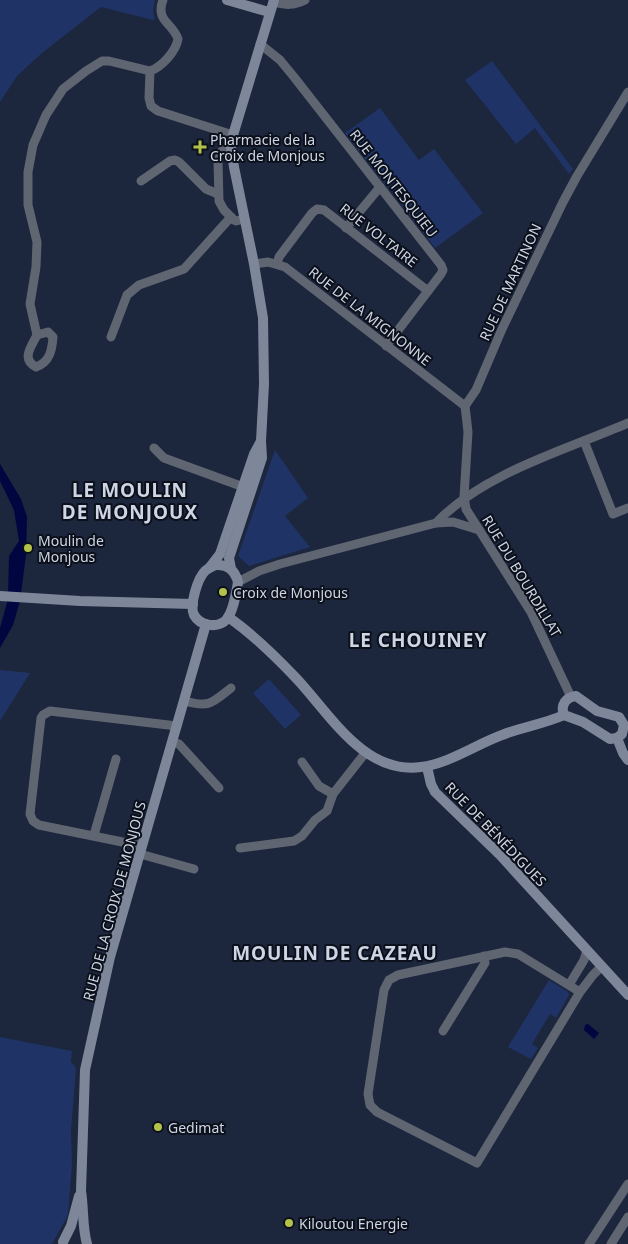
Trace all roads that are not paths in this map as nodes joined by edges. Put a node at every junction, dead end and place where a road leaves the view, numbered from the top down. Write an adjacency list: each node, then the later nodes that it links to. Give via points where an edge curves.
1 (163, 0): 7 (street, via 161,15 176,34 178,42 162,63)
2 (227, 0): 5 (main road)
3 (305, 0): 4 (street, via 293,5)
4 (271, 1): 5 (main road)
5 (269, 12): 6 (main road)
6 (260, 44): 9 (main road); 12 (street, RUE MONTESQUIEU, via 280,60)
7 (150, 71): 9 (street, via 151,106); 20 (street, via 108,61 95,65 63,89 39,129 30,159 28,188 37,242 30,304)
8 (628, 92): 23 (street, RUE DE MARTINON, via 563,202 476,390)
9 (233, 135): 10 (main road)
10 (231, 148): 13 (street, via 225,148 218,161); 15 (main road)
11 (141, 181): 13 (street, via 175,160 206,189)
12 (380, 187): 16 (street); 19 (street, RUE MONTESQUIEU, via 441,265 441,274)
13 (218, 194): 14 (street, via 221,205)
14 (231, 217): 15 (street, via 236,221); 21 (street, via 184,269 138,285 127,295)
15 (244, 219): 17 (main road)
16 (346, 228): 18 (street, RUE VOLTAIRE, via 324,210 317,209); 19 (street, RUE VOLTAIRE)
17 (254, 264): 18 (street, via 261,261); 27 (main road, via 264,328 264,384 261,441 254,454)
18 (277, 264): 22 (street, RUE DE LA MIGNONNE)
19 (428, 291): 22 (street, RUE MONTESQUIEU)
20 (37, 335)
21 (111, 336)
22 (386, 346): 23 (street, RUE DE LA MIGNONNE)
23 (465, 406): 28 (street, via 468,432)
24 (628, 423): 25 (street)
25 (584, 441): 28 (street, via 541,458); 29 (street, via 613,514)
26 (154, 448): 27 (street, via 164,458)
27 (247, 488): 32 (main road, via 220,554); 33 (main road, via 229,558)
28 (464, 498): 30 (street); 31 (street, RUE DU BOURDILLAT, via 466,509)
29 (628, 508)
30 (436, 523): 31 (street, via 453,522); 34 (street, via 280,564)
31 (479, 530): 40 (street, RUE DU BOURDILLAT, via 531,612)
32 (210, 567): 33 (main road, via 222,565); 36 (main road, via 202,576)
33 (231, 569): 34 (main road)
34 (238, 582): 37 (main road)
35 (0, 596): 36 (main road)
36 (193, 604): 38 (main road, via 194,614)
37 (228, 617): 38 (main road, via 218,625); 47 (main road, via 268,650 336,725)
38 (206, 624): 41 (main road, RUE DE LA CROIX DE MONJOUS)
39 (231, 688): 41 (street, via 213,702 202,705)
40 (571, 697): 42 (main road, via 562,706); 43 (main road, via 576,696)
41 (185, 701): 44 (main road, RUE DE LA CROIX DE MONJOUS)
42 (564, 715): 45 (main road); 51 (main road, via 500,735)
43 (626, 724): 45 (main road, via 622,734)
44 (178, 726): 46 (main road, RUE DE LA CROIX DE MONJOUS); 54 (street, via 50,711 43,715 32,821)
45 (616, 738): 49 (main road)
46 (173, 742): 52 (street, via 179,744); 56 (main road, RUE DE LA CROIX DE MONJOUS)
47 (366, 752): 51 (main road, via 377,760 404,768); 53 (street)
48 (116, 759): 54 (street)
49 (628, 760)
50 (302, 762): 53 (street, via 319,786)
51 (427, 766): 58 (main road, RUE DE BÉNÉDIGUES, via 435,792 500,855)
52 (219, 788)
53 (333, 794): 55 (street, via 328,811 298,839)
54 (94, 835): 56 (street)
55 (240, 848)
56 (141, 850): 57 (street); 66 (main road, RUE DE LA CROIX DE MONJOUS, via 110,958 84,1070)
57 (194, 869)
58 (587, 950): 60 (main road, RUE DE BÉNÉDIGUES); 61 (street)
59 (484, 956): 61 (street, via 505,952 518,954); 62 (street, via 388,980 368,1094 370,1105 377,1112 478,1163); 64 (street, via 485,963)
60 (602, 966): 62 (street); 63 (main road, RUE DE BÉNÉDIGUES)
61 (569, 985): 62 (street)
62 (580, 992)
63 (628, 995)
64 (443, 1031)
65 (628, 1184): 70 (street)
66 (81, 1191): 68 (main road, RUE DE LA CROIX DE MONJOUS); 69 (main road, RUE DE LA CROIX DE MONJOUS)
67 (628, 1217): 71 (street)
68 (63, 1243): 69 (main road, via 75,1238)
69 (87, 1244)
70 (589, 1244)
71 (610, 1244)

